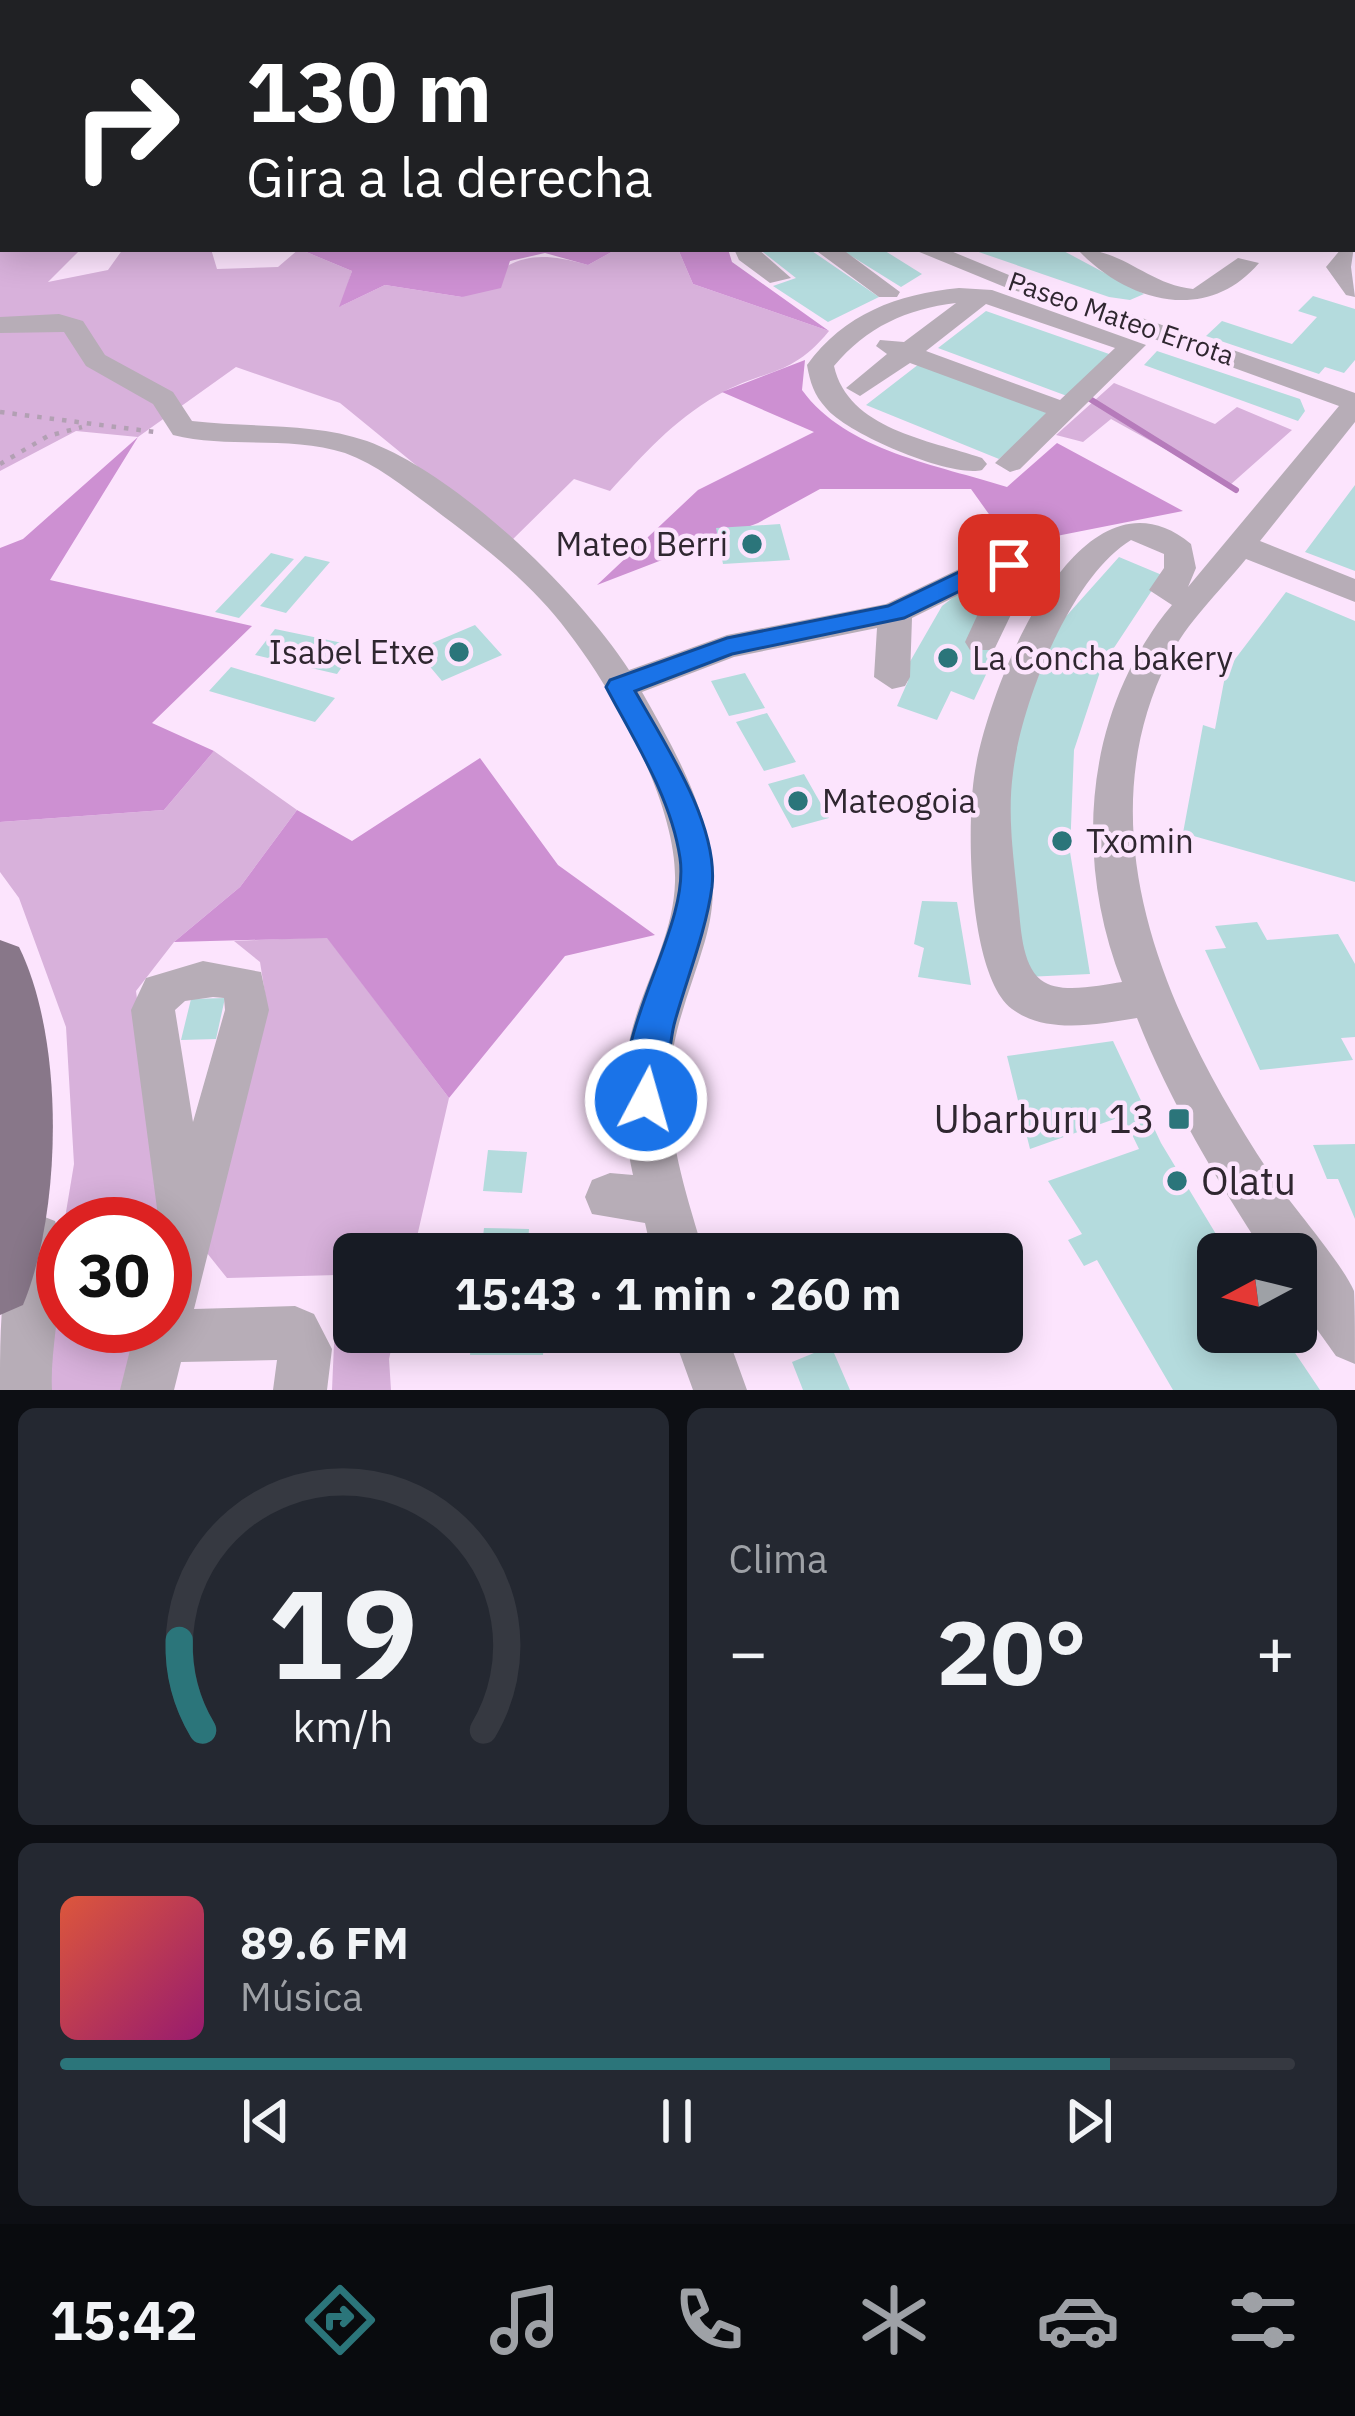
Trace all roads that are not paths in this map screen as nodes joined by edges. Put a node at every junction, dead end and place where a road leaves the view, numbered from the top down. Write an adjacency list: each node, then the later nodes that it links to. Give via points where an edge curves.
1 (746, 252): 9 (street)
2 (830, 252): 11 (street)
3 (931, 252): 13 (street, Paseo Mateo Errota)
4 (1095, 252): 8 (street, via 1190,296)
5 (1224, 252): 8 (street)
6 (1265, 252): 8 (street)
7 (1351, 252): 10 (street, via 1338,267)
8 (1247, 263)
9 (779, 278)
10 (1355, 290)
11 (888, 292)
12 (983, 295): 13 (street); 15 (street, via 918,298 886,309); 16 (street)
13 (1062, 310): 17 (street, Paseo Mateo Errota); 19 (street, via 1133,345)
14 (0, 325): 28 (street, via 74,327 95,360 163,398 183,429 318,440 374,455 533,576)
15 (860, 336): 18 (street); 20 (street, via 820,365 828,399 846,415)
16 (860, 388)
17 (1345, 398): 21 (street)
18 (1049, 405)
19 (1010, 463)
20 (971, 464)
21 (1240, 546): 22 (street); 22 (street); 24 (street)
22 (1274, 560): 23 (street)
23 (1355, 591)
24 (1194, 602): 31 (street, via 1138,684 1115,777 1119,887); 31 (street, via 1166,590 1180,568 1180,550 1167,539 1120,532 1102,544 1018,676 994,766 990,822 1002,942 1023,992 1046,1004)
25 (895, 613): 26 (street, via 1009,565 1012,579); 27 (street); 28 (street, via 726,640 688,667)
26 (982, 642)
27 (892, 677)
28 (620, 687): 33 (street, via 672,783 695,857 696,887 648,1056 646,1100)
29 (0, 946): 43 (street, via 26,990 45,1070 49,1139)
30 (0, 963): 37 (main road, via 20,1086)
31 (1152, 998): 35 (street, via 1194,1097)
32 (610, 1197): 33 (street)
33 (664, 1201): 34 (street)
34 (672, 1233)
35 (1281, 1233)
36 (187, 1240): 36 (street, via 248,1010 244,985 224,977 162,991 153,1010)
37 (0, 1282)
38 (1317, 1285): 40 (street)
39 (192, 1328): 45 (street, via 295,1333 305,1349)
40 (1355, 1337)
41 (156, 1353): 44 (street)
42 (707, 1353): 46 (street)
43 (25, 1390)
44 (147, 1390)
45 (300, 1390)
46 (720, 1390)

